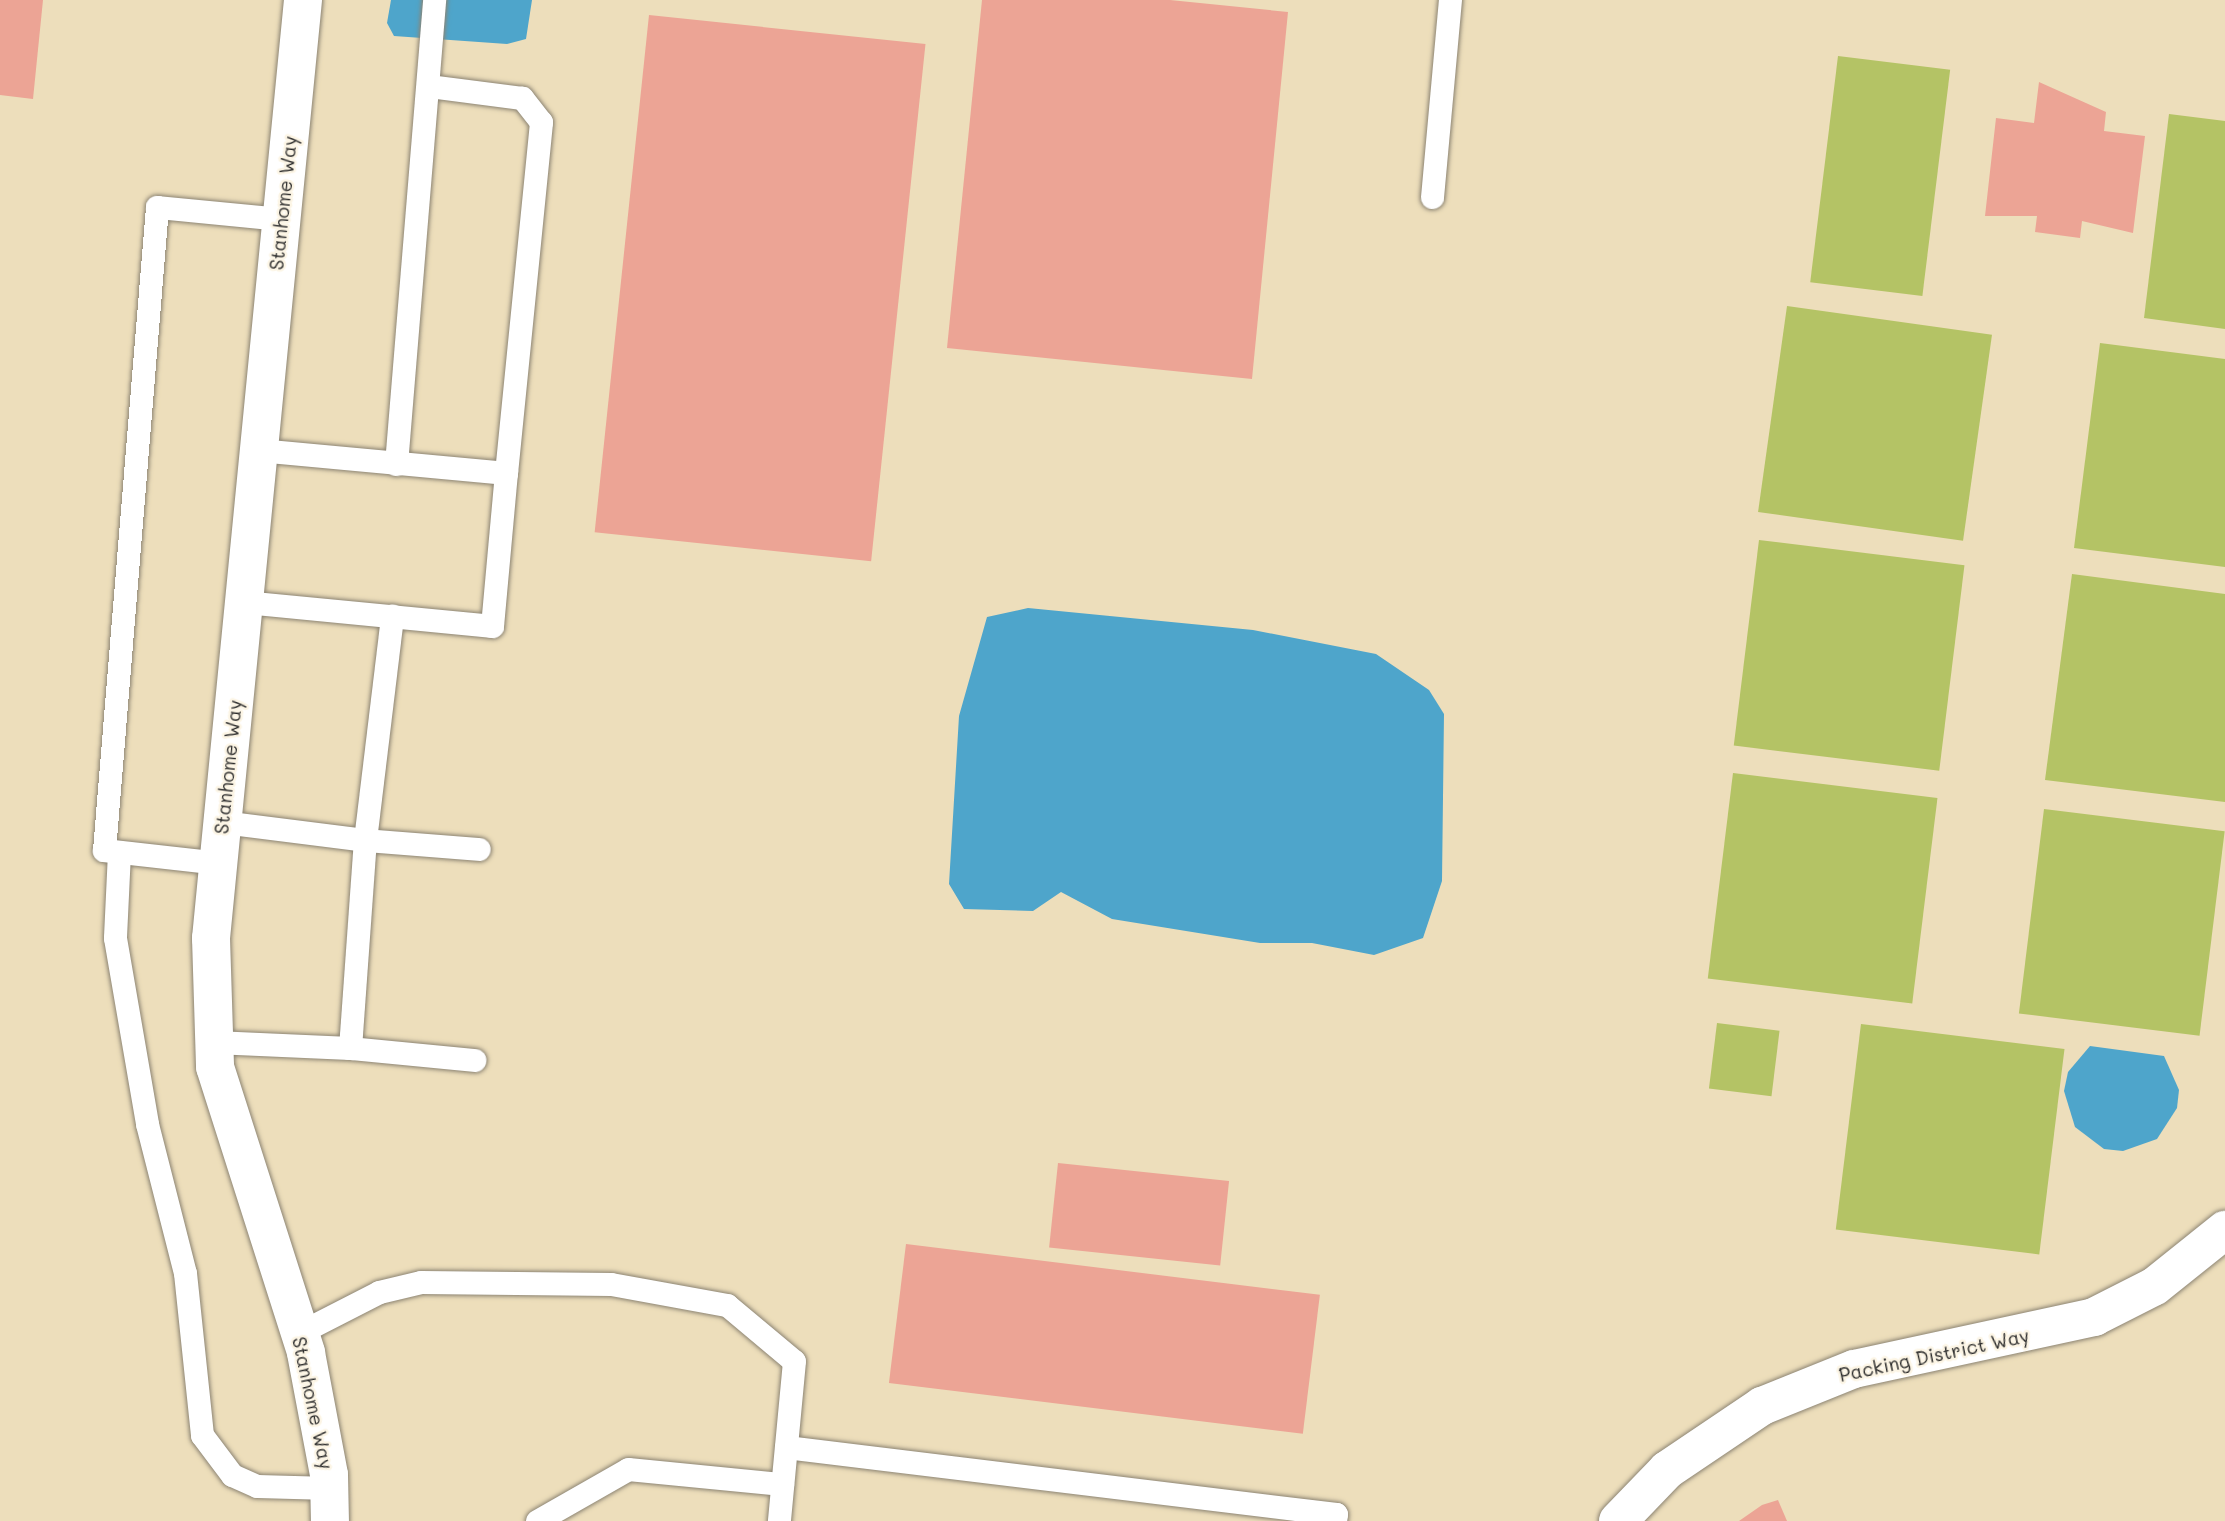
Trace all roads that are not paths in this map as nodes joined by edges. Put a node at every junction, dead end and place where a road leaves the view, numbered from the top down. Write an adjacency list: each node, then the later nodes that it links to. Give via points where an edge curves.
1 (303, 0): 6 (street, Stanhome Way)
2 (434, 0): 4 (lane)
3 (1450, 0): 5 (lane)
4 (430, 86): 8 (lane); 9 (lane, via 522,98 541,122)
5 (1432, 197)
6 (282, 219): 7 (street, Stanhome Way); 15 (lane, via 157,208 104,850)
7 (260, 450): 8 (lane); 10 (street, Stanhome Way)
8 (396, 464): 9 (lane)
9 (506, 473): 11 (lane, via 492,626)
10 (244, 602): 11 (lane); 12 (street, Stanhome Way)
11 (391, 616): 13 (lane)
12 (223, 822): 13 (lane); 16 (street, Stanhome Way)
13 (365, 840): 14 (lane); 18 (lane)
14 (479, 849)
15 (119, 852): 16 (lane); 24 (lane, via 115,938 148,1124 185,1273 202,1435 232,1475)
16 (219, 863): 17 (street, Stanhome Way, via 211,937)
17 (214, 1042): 18 (lane); 21 (street, Stanhome Way, via 226,1105)
18 (350, 1048): 19 (lane)
19 (474, 1060)
20 (2225, 1230): 28 (street, Packing District Way, via 2155,1286 2094,1317 1854,1369 1762,1406 1667,1470)
21 (299, 1333): 22 (lane, via 379,1292 421,1282 611,1284 691,1295 727,1306 794,1361); 24 (street, Stanhome Way)
22 (786, 1447): 23 (lane); 27 (lane, via 1336,1514)
23 (782, 1484): 25 (lane, via 628,1469); 26 (lane)
24 (330, 1504)
25 (537, 1521)
26 (779, 1521)
27 (1335, 1521)
28 (1618, 1521)

